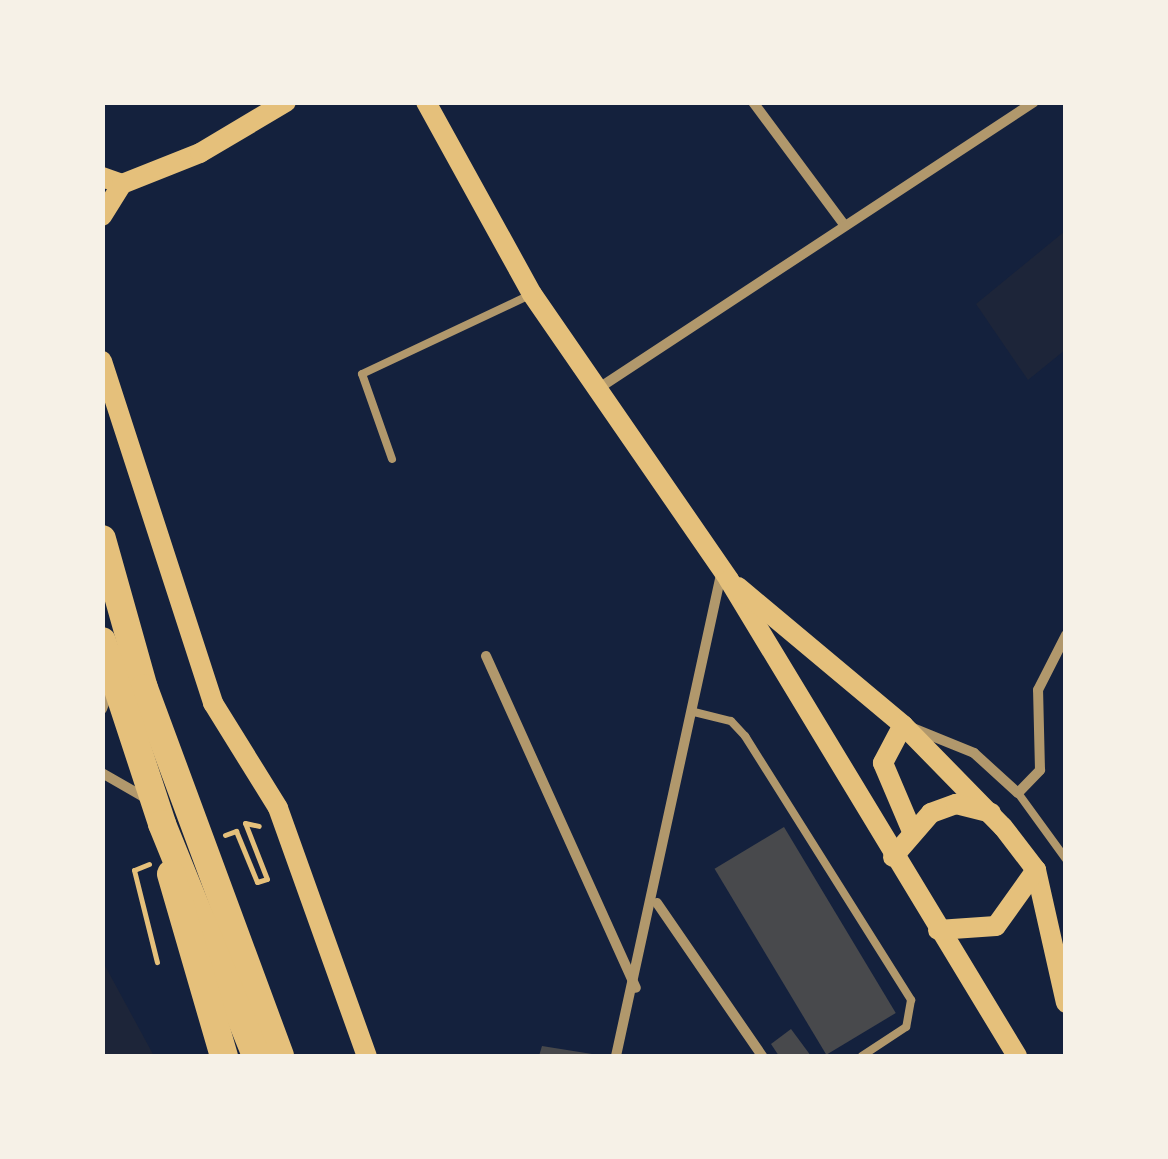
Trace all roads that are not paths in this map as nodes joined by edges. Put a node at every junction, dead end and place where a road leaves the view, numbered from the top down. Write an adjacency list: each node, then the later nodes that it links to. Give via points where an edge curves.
1 (286, 102): 5 (main road, via 200,153)
2 (426, 102): 8 (main road)
3 (753, 102): 7 (street)
4 (1034, 102): 7 (street)
5 (112, 180): 6 (main road)
6 (102, 216)
7 (844, 226): 10 (street)
8 (532, 294): 10 (main road); 11 (lane, via 362,374)
9 (102, 361): 36 (main road, via 213,703 278,808)
10 (595, 391): 13 (main road)
11 (392, 459)
12 (102, 538): 35 (highway, via 144,688)
13 (725, 575): 19 (street); 20 (main road); 26 (main road)
14 (1066, 636): 22 (street, via 1038,690 1040,770)
15 (102, 641): 17 (highway)
16 (486, 656): 31 (street)
17 (114, 678): 18 (street); 24 (highway)
18 (102, 709)
19 (694, 712): 29 (street); 39 (lane, via 745,736 911,1000 906,1027)
20 (903, 724): 22 (street, via 974,753); 23 (main road); 25 (main road, via 883,763)
21 (102, 773): 24 (street)
22 (1018, 793): 27 (lane)
23 (992, 813): 25 (main road, via 956,804); 28 (main road)
24 (159, 815): 33 (highway, via 177,912); 34 (highway)
25 (910, 828): 26 (main road)
26 (894, 857): 30 (main road)
27 (1066, 859)
28 (1036, 870): 30 (main road, via 996,926); 32 (main road)
29 (656, 903): 31 (street); 38 (street)
30 (938, 930): 40 (main road)
31 (636, 988): 37 (street)
32 (1066, 1003)
33 (224, 1056)
34 (256, 1056)
35 (280, 1056)
36 (367, 1056)
37 (616, 1056)
38 (762, 1056)
39 (862, 1056)
40 (1017, 1056)

